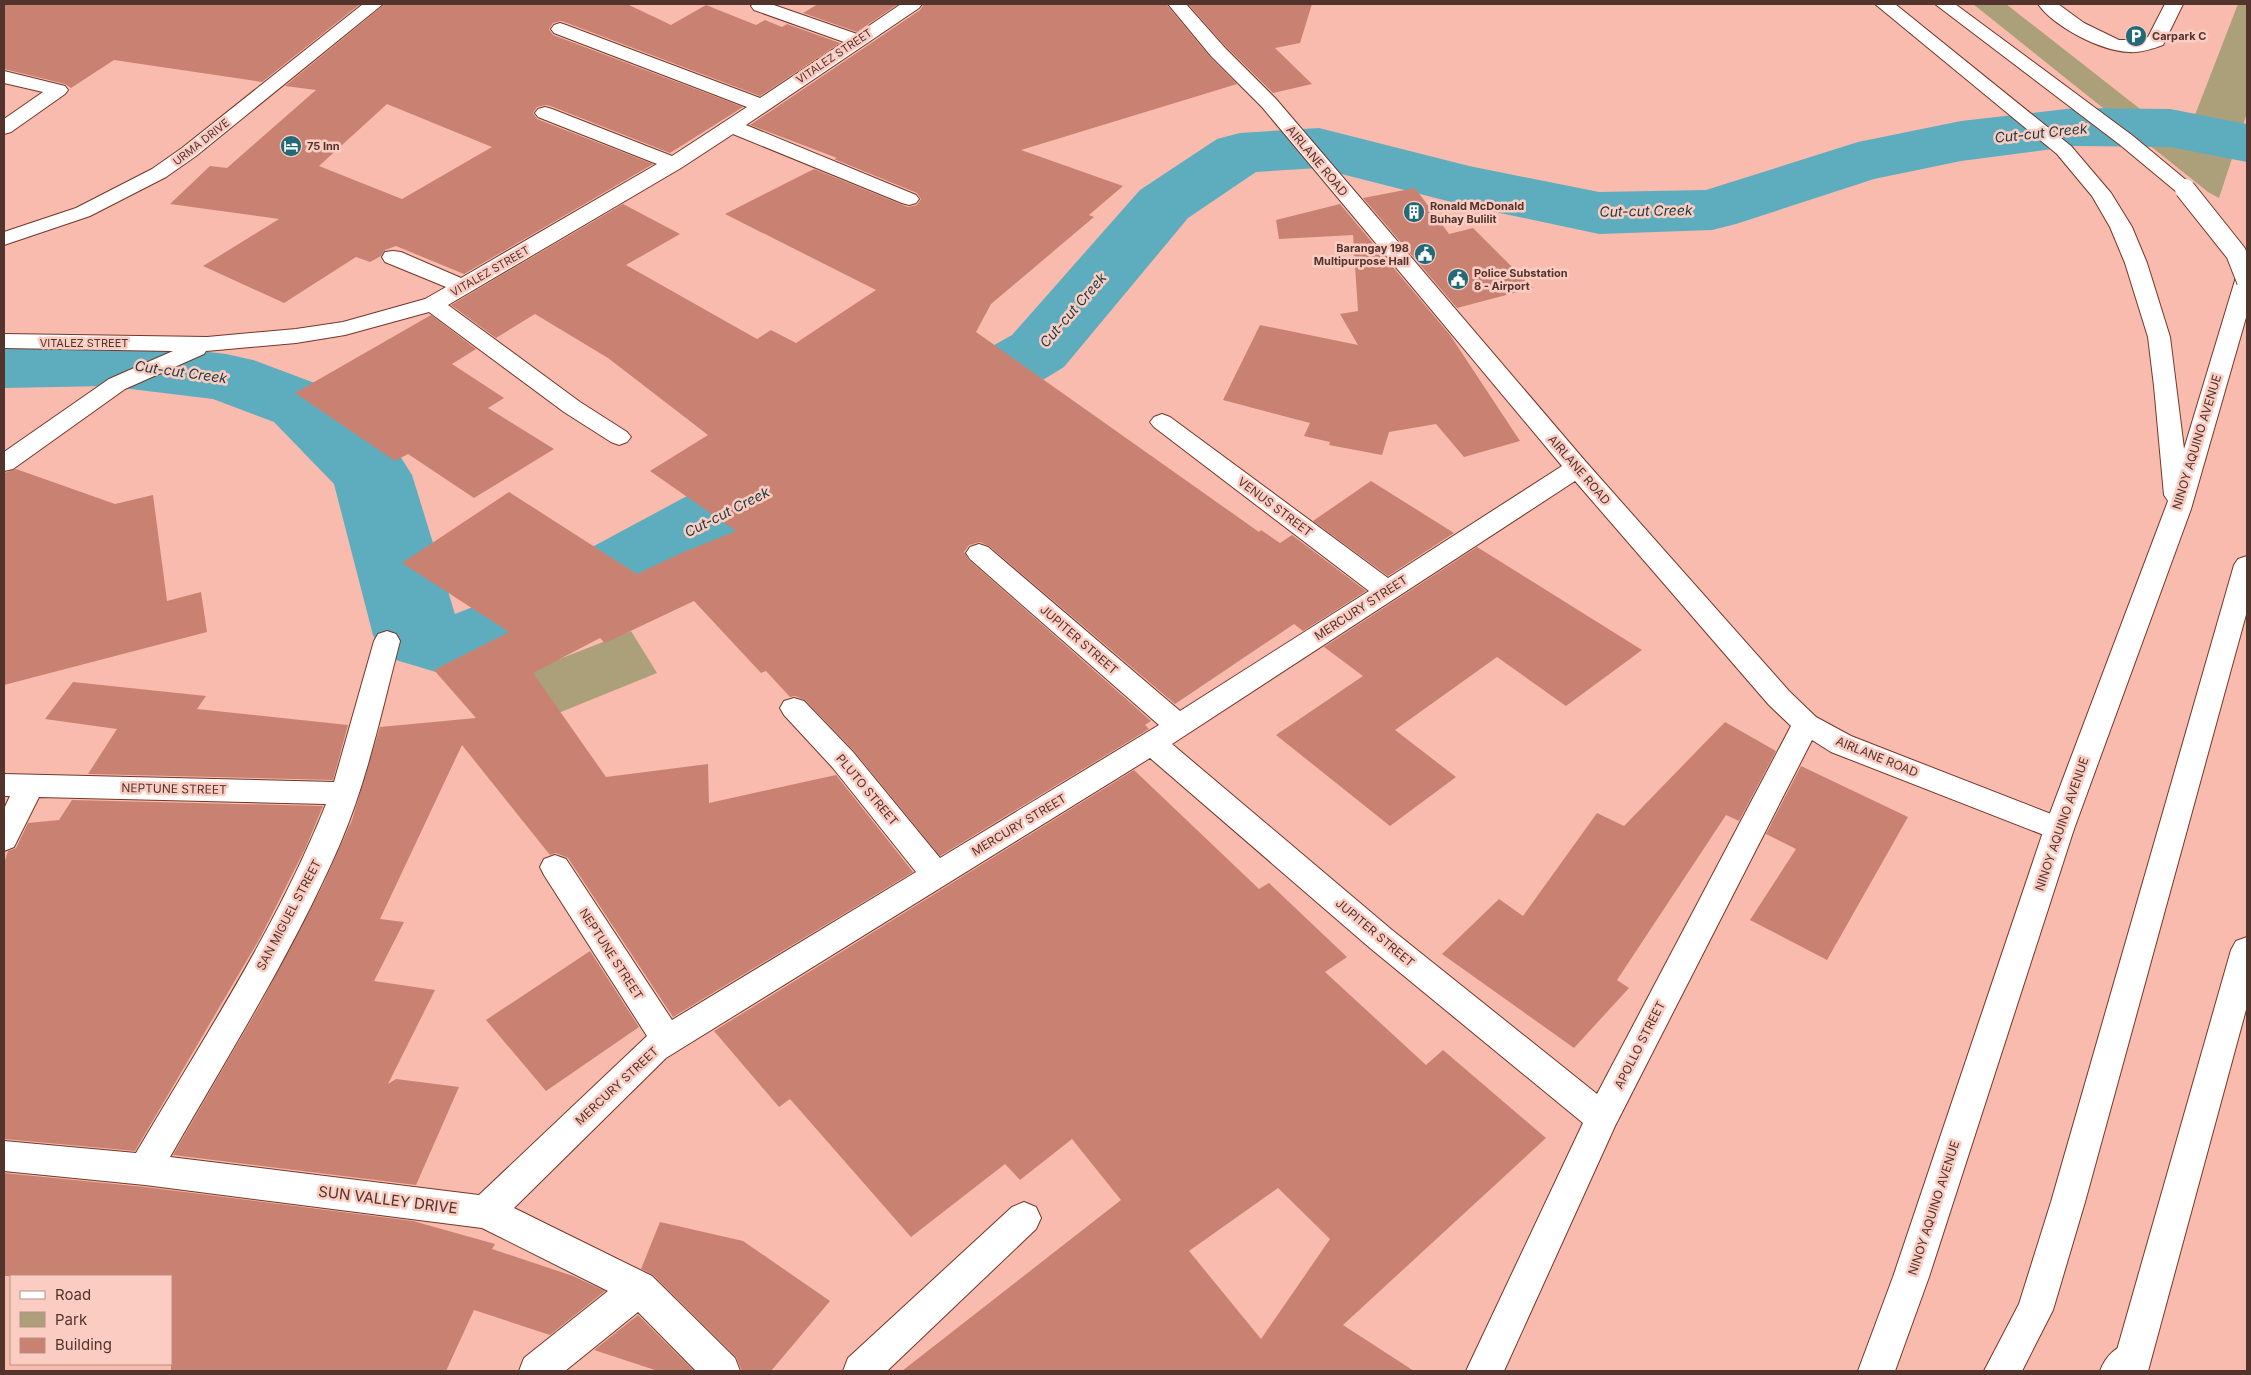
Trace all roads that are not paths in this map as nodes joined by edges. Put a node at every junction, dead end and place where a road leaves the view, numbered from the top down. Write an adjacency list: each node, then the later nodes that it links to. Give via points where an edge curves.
1 (374, 4): 18 (main road, URMA DRIVE, via 159,174 83,212)
2 (913, 4): 10 (main road, VITALEZ STREET)
3 (1178, 4): 29 (main road, AIRLANE ROAD, via 1218,52 1269,103)
4 (1884, 4): 30 (main road, via 2064,150 2101,193 2121,227 2159,337)
5 (1944, 4): 21 (main road, bridge, via 2126,140 2185,189 2236,253)
6 (2046, 4): 7 (main road, via 2066,21 2091,34 2117,44 2140,46 2156,41)
7 (2174, 4)
8 (760, 6): 10 (main road)
9 (560, 29): 12 (main road)
10 (857, 40): 12 (main road, VITALEZ STREET)
11 (4, 77): 15 (main road, via 58,90)
12 (761, 105): 14 (main road, VITALEZ STREET)
13 (545, 112): 16 (main road)
14 (731, 126): 16 (main road, VITALEZ STREET); 17 (main road)
15 (4, 128)
16 (674, 164): 22 (main road, VITALEZ STREET)
17 (909, 198)
18 (4, 239)
19 (393, 257): 22 (main road)
20 (2247, 277): 30 (main road, NINOY AQUINO AVENUE)
21 (2247, 281)
22 (463, 287): 23 (main road, VITALEZ STREET)
23 (434, 304): 25 (main road, VITALEZ STREET, via 345,328); 27 (main road)
24 (4, 341): 25 (main road, VITALEZ STREET)
25 (206, 344): 28 (main road, via 117,384)
26 (1162, 422): 33 (main road, VENUS STREET)
27 (619, 438)
28 (5, 461)
29 (1577, 468): 33 (main road, MERCURY STREET); 36 (main road, AIRLANE ROAD, via 1779,698)
30 (2178, 509): 41 (main road, NINOY AQUINO AVENUE)
31 (979, 554): 37 (main road, JUPITER STREET)
32 (2247, 565): 59 (main road, via 2068,1202 2035,1310)
33 (1386, 591): 37 (main road, MERCURY STREET)
34 (387, 641): 40 (main road, SAN MIGUEL STREET)
35 (794, 708): 44 (main road, PLUTO STREET, via 843,760)
36 (1806, 724): 41 (main road, AIRLANE ROAD, via 1842,744); 47 (main road, APOLLO STREET)
37 (1179, 726): 38 (main road, MERCURY STREET)
38 (1152, 743): 44 (main road, MERCURY STREET); 47 (main road, JUPITER STREET, via 1381,939)
39 (17, 785): 40 (main road, NEPTUNE STREET); 42 (main road)
40 (345, 793): 49 (main road, SAN MIGUEL STREET, via 325,844 278,939)
41 (2059, 830): 58 (main road, NINOY AQUINO AVENUE)
42 (4, 839)
43 (555, 867): 46 (main road, NEPTUNE STREET)
44 (936, 875): 46 (main road, MERCURY STREET)
45 (2247, 950): 53 (main road)
46 (668, 1041): 50 (main road, MERCURY STREET, via 654,1048)
47 (1602, 1118): 57 (main road, APOLLO STREET)
48 (4, 1156): 49 (main road, SUN VALLEY DRIVE)
49 (144, 1170): 50 (main road, SUN VALLEY DRIVE)
50 (486, 1212): 52 (main road, SUN VALLEY DRIVE)
51 (1024, 1218): 56 (main road)
52 (639, 1288): 54 (main road); 55 (main road, SUN VALLEY DRIVE)
53 (2126, 1367)
54 (537, 1371)
55 (722, 1371)
56 (861, 1371)
57 (1485, 1371)
58 (1877, 1371)
59 (2002, 1371)

